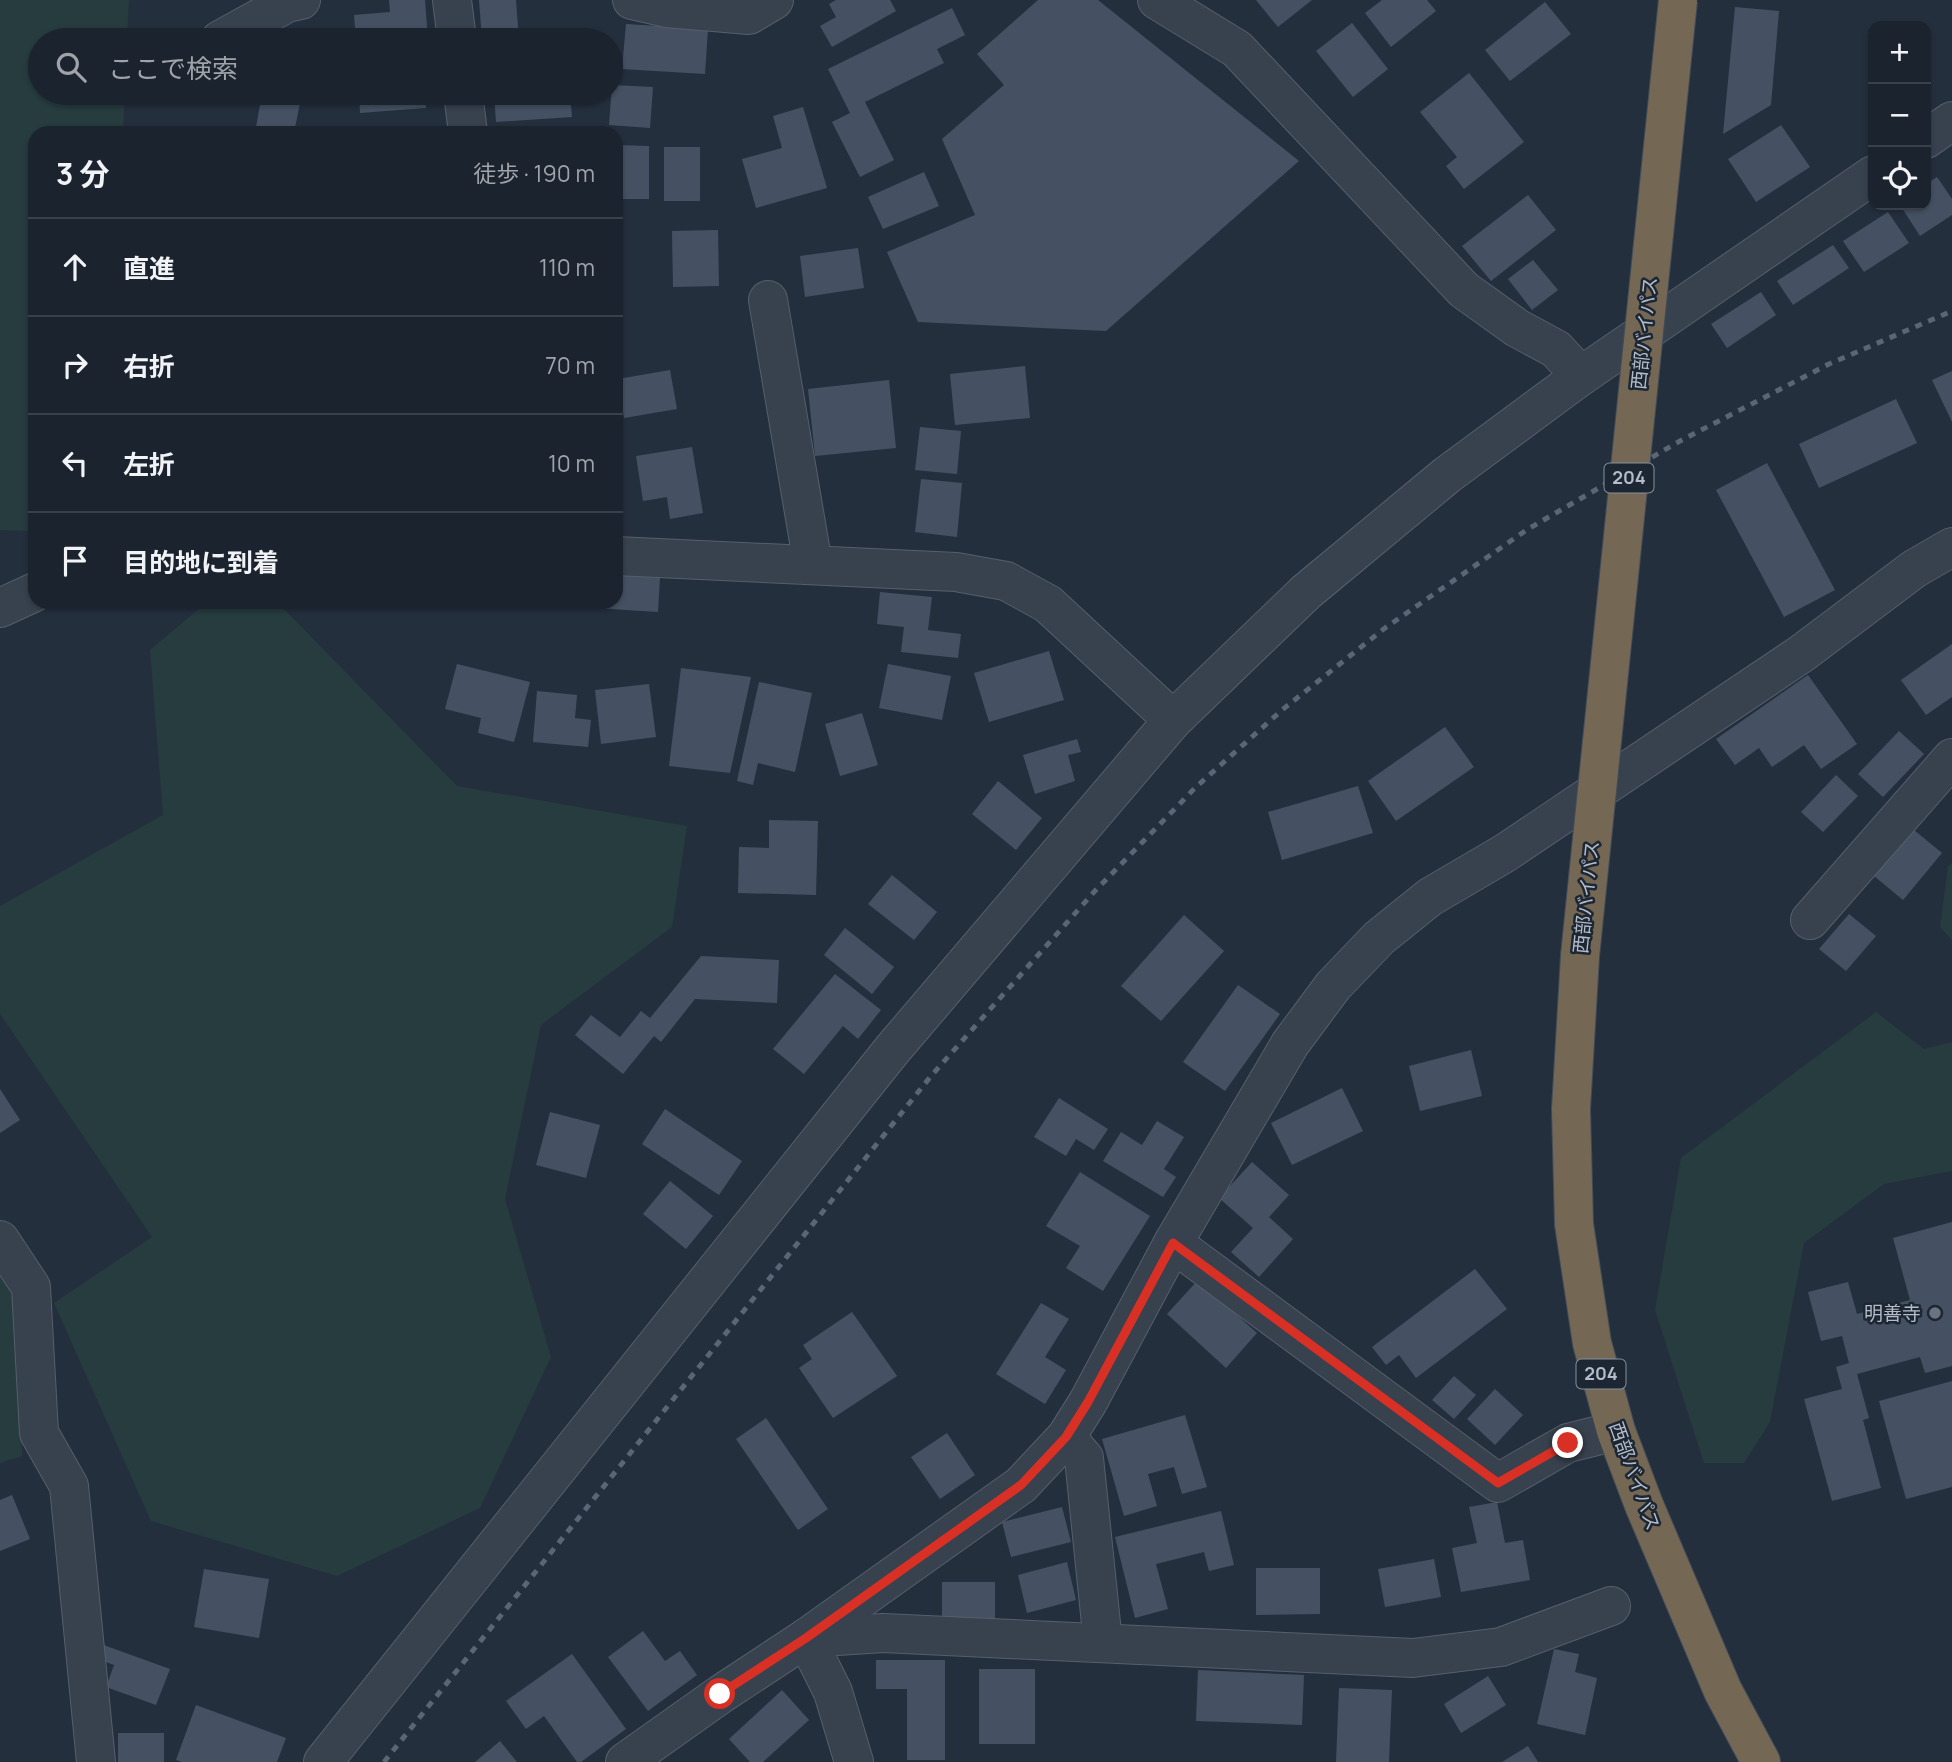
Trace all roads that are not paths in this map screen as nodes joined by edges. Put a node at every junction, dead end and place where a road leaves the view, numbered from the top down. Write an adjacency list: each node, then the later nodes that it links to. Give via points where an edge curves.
1 (300, 0): 7 (street)
2 (452, 0): 8 (street)
3 (632, 0): 4 (street, via 749,15)
4 (774, 0)
5 (1157, 0): 15 (street, via 1237,49 1464,290 1556,349)
6 (1678, 0): 26 (highway, 西部バイパス / 204, bridge, via 1580,956 1571,1109 1574,1224 1592,1343)
7 (242, 28)
8 (456, 28)
9 (464, 105): 11 (street)
10 (1952, 121): 12 (street)
11 (467, 126)
12 (1931, 136)
13 (1868, 178): 15 (street)
14 (768, 300): 18 (street)
15 (1581, 376): 21 (street, via 1447,475 1306,593)
16 (1952, 547): 25 (street, via 1505,853 1430,897 1379,938 1334,986 1290,1044)
17 (623, 556): 18 (street)
18 (813, 565): 21 (street, via 956,572 1006,581 1048,604)
19 (28, 595): 20 (street)
20 (0, 608)
21 (1172, 720): 32 (street, via 892,1049)
22 (1952, 758): 23 (street)
23 (1810, 920)
24 (0, 1240): 31 (street, via 31,1287 38,1433 69,1486)
25 (1173, 1243): 26 (street, via 1498,1483 1568,1443); 27 (street)
26 (1616, 1431): 35 (highway, 西部バイパス / 204, via 1723,1691)
27 (1066, 1437): 29 (street, via 1021,1485); 30 (street, via 1084,1458)
28 (1611, 1606): 30 (street, via 1501,1647 1413,1658)
29 (806, 1638): 30 (street, via 883,1633); 33 (street); 34 (street, via 833,1692)
30 (1103, 1643)
31 (96, 1762)
32 (323, 1762)
33 (625, 1762)
34 (854, 1762)
35 (1761, 1762)

